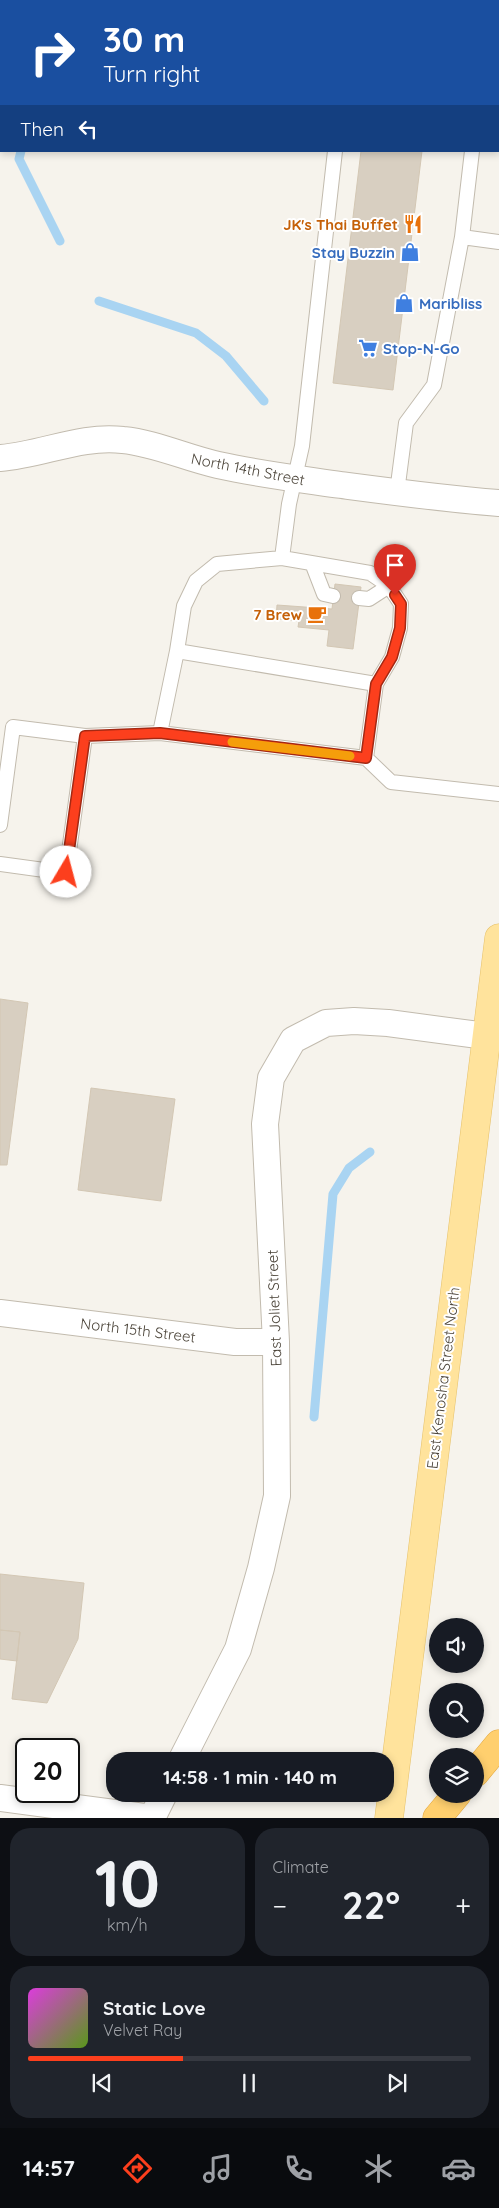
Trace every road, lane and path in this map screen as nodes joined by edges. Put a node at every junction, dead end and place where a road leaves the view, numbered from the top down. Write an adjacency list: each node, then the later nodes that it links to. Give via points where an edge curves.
1 (335, 152): 6 (lane, via 302,446)
2 (472, 152): 3 (lane)
3 (462, 237): 4 (lane); 7 (lane, via 434,385 406,423)
4 (499, 242)
5 (0, 458): 6 (street, North 14th Street, via 100,439 124,440 218,465)
6 (294, 478): 7 (street, North 14th Street); 9 (lane)
7 (397, 492): 8 (street, North 14th Street)
8 (499, 503)
9 (282, 558): 10 (lane); 14 (lane, via 217,564 196,581 184,606)
10 (312, 564): 11 (lane, via 370,573); 12 (lane, via 324,594)
11 (389, 586): 13 (lane, via 369,599); 15 (lane, via 401,604 400,628 392,657)
12 (333, 596)
13 (359, 598)
14 (177, 652): 15 (lane); 16 (lane)
15 (376, 684): 18 (lane)
16 (160, 733): 17 (lane); 18 (lane)
17 (85, 736): 20 (lane, via 13,727); 21 (lane, via 66,872)
18 (366, 758): 19 (lane, via 391,782)
19 (499, 794)
20 (0, 825)
21 (0, 864)
22 (499, 938): 23 (main road, East Kenosha Street North)
23 (486, 1036): 25 (street, East Joliet Street, via 354,1021 326,1023 294,1040 271,1078 266,1124); 33 (main road, East Kenosha Street North)
24 (0, 1313): 25 (street, North 15th Street, via 235,1342)
25 (276, 1342): 27 (street, East Joliet Street, via 277,1496 238,1649)
26 (499, 1744): 28 (highway)
27 (186, 1752)
28 (484, 1762)
29 (0, 1798): 32 (street)
30 (160, 1802): 32 (street)
31 (450, 1803): 34 (highway)
32 (152, 1818)
33 (389, 1818)
34 (437, 1818)

